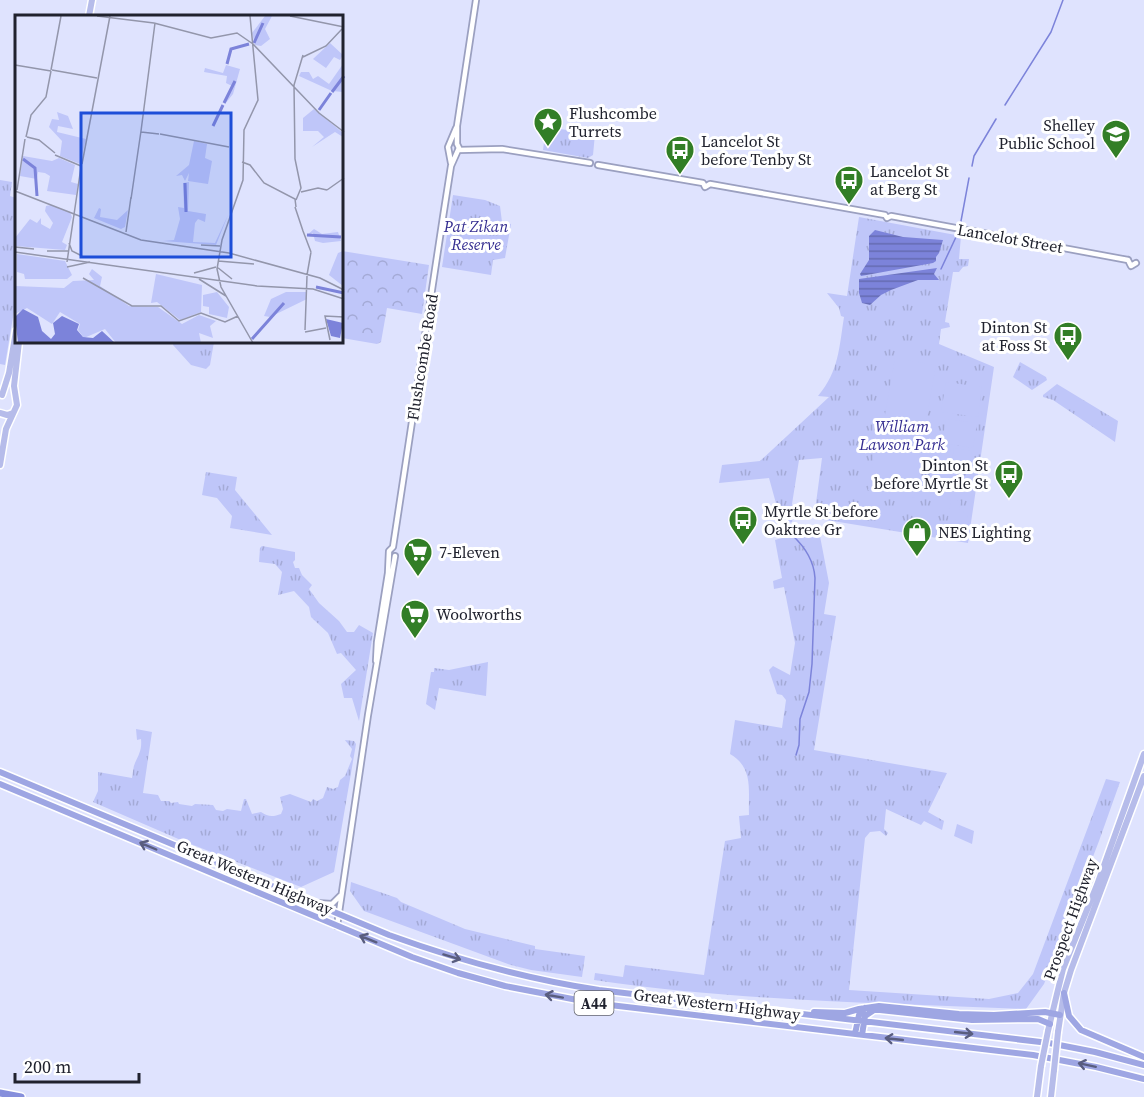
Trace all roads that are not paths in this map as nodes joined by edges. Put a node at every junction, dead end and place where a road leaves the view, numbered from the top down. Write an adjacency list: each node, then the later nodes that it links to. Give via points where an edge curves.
1 (92, 0): 3 (main road)
2 (476, 0): 4 (street, Flushcombe Road)
3 (89, 15)
4 (457, 126): 5 (street, Flushcombe Road); 6 (street, Flushcombe Road)
5 (449, 146): 6 (street); 6 (street, via 452,152); 7 (street, Flushcombe Road)
6 (457, 148): 7 (street, Flushcombe Road); 8 (street, Lancelot Street, via 502,149 590,163 595,159 598,165 703,183 707,179 711,184 1133,258)
7 (451, 166): 20 (street, Flushcombe Road, via 393,547 389,551 393,555)
8 (1139, 263)
9 (15, 337): 11 (main road)
10 (19, 344): 12 (main road)
11 (1, 395): 12 (main road)
12 (16, 399): 14 (main road)
13 (0, 412): 14 (main road)
14 (13, 412): 15 (main road)
15 (0, 465)
16 (1144, 754): 28 (main road, Prospect Highway, via 1064,969)
17 (0, 772): 21 (highway, Great Western Highway / A44)
18 (1144, 776): 24 (main road, Prospect Highway)
19 (0, 784): 23 (highway, Great Western Highway / A44, one-way to 19)
20 (342, 894): 21 (street, via 332,904); 22 (street)
21 (315, 903): 22 (highway, Great Western Highway / A44)
22 (339, 913): 23 (street); 26 (highway, Great Western Highway / A44, one-way to 26, via 436,952 525,977 599,990)
23 (337, 926): 33 (highway, Great Western Highway / A44, one-way to 23, via 545,995 458,973)
24 (1064, 993): 29 (main road, Prospect Highway); 34 (highway, via 1069,1016 1081,1030)
25 (866, 1008): 26 (highway, via 845,1013); 28 (highway, via 994,1015); 30 (highway, via 859,1015)
26 (772, 1010): 30 (highway, Great Western Highway / A44)
27 (888, 1012): 30 (highway, via 874,1010); 31 (highway, via 879,1016); 32 (highway, via 972,1020 1038,1019)
28 (1053, 1013): 29 (highway); 32 (main road, Prospect Highway)
29 (1060, 1015): 40 (main road, Prospect Highway, bridge)
30 (861, 1021): 31 (highway, Great Western Highway / A44); 33 (highway)
31 (878, 1023): 35 (highway, Great Western Highway / A44, one-way to 35, via 1049,1043)
32 (1049, 1028): 39 (main road, Prospect Highway, bridge)
33 (858, 1035): 36 (highway, Great Western Highway / A44, one-way to 33, via 1032,1055)
34 (1144, 1057)
35 (1144, 1065)
36 (1144, 1079)
37 (0, 1093): 38 (highway)
38 (21, 1097)
39 (1037, 1097)
40 (1051, 1097)

